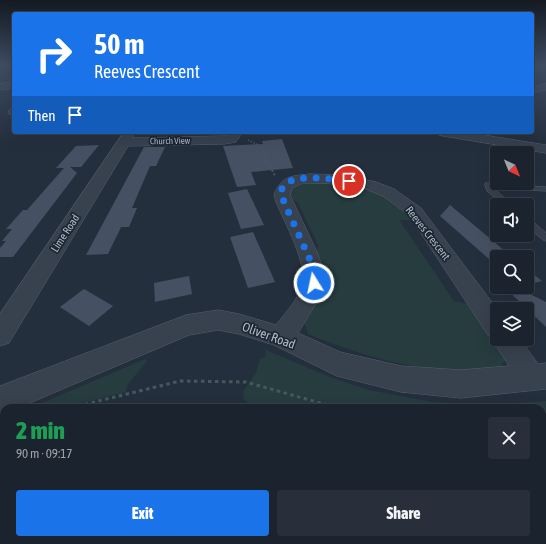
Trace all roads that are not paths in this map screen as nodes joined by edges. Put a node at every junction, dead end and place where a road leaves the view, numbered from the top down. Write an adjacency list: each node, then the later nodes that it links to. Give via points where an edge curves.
1 (234, 134): 4 (street, Church View, via 232,138 224,140)
2 (456, 134): 5 (street)
3 (523, 134): 5 (street)
4 (127, 137): 12 (street, Lime Road)
5 (525, 145): 6 (street)
6 (546, 149)
7 (546, 189): 8 (lane, via 489,184 490,189)
8 (501, 198)
9 (534, 227): 10 (lane)
10 (546, 238)
11 (490, 318): 13 (street, Reeves Crescent, via 415,212 404,202 379,188 363,183 308,177 294,180 281,192 310,260 314,283 304,305)
12 (0, 335)
13 (281, 337): 15 (street, Oliver Road, via 337,364 401,379 461,384); 16 (street, Oliver Road, via 218,320 186,325)
14 (511, 346): 15 (street)
15 (538, 376)
16 (0, 401)

